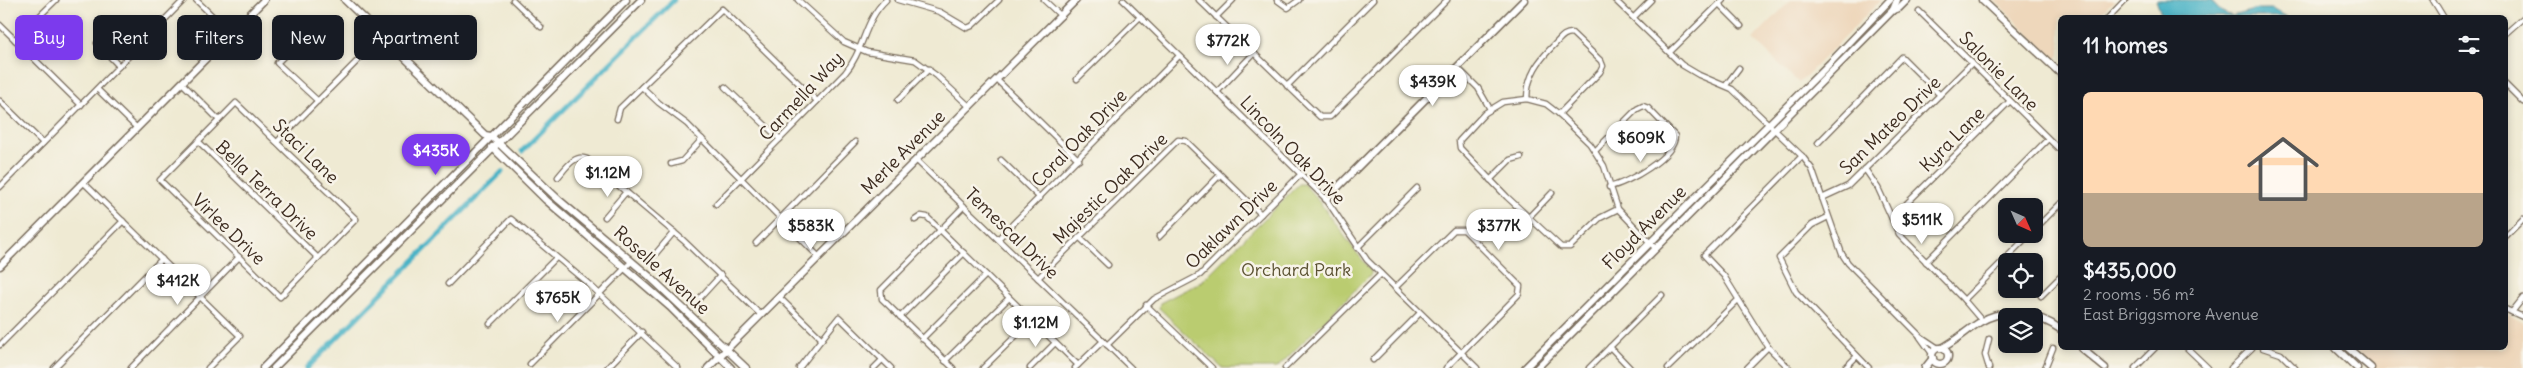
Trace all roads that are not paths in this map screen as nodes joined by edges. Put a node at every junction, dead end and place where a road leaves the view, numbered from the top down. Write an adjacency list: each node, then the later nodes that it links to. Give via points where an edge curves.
1 (56, 0): 34 (street)
2 (184, 0): 61 (street)
3 (196, 0): 35 (street)
4 (264, 0): 36 (street)
5 (346, 0): 37 (street, Roselle Avenue)
6 (513, 0): 47 (street)
7 (626, 0): 93 (street)
8 (641, 0): 102 (street)
9 (798, 0): 50 (street, via 836,36)
10 (886, 0): 50 (street, Carmella Way, via 869,23)
11 (898, 0): 12 (street, via 940,12 967,28)
12 (999, 0)
13 (1044, 0): 40 (street)
14 (1076, 0): 40 (street, Merle Avenue)
15 (1122, 0): 41 (street, Lincoln Oak Drive)
16 (1199, 0): 42 (street)
17 (1233, 0): 42 (street)
18 (1277, 0): 19 (street, via 1288,8)
19 (1299, 0)
20 (1373, 0): 71 (street)
21 (1447, 0): 71 (street, via 1330,117 1320,118)
22 (1524, 0): 62 (street)
23 (1616, 0): 43 (street)
24 (1651, 0): 43 (street)
25 (1890, 0): 90 (street, Floyd Avenue)
26 (1897, 0): 32 (street, Floyd Avenue)
27 (1907, 0): 32 (street)
28 (1982, 0): 64 (street)
29 (2126, 0): 38 (street)
30 (2435, 1): 39 (street)
31 (1721, 2): 46 (street); 51 (street)
32 (1892, 10): 92 (street, Floyd Avenue)
33 (1919, 11): 60 (street, Salonie Lane)
34 (41, 15)
35 (211, 15)
36 (249, 15)
37 (361, 15)
38 (2111, 15)
39 (2442, 15)
40 (1061, 16): 67 (street, Merle Avenue)
41 (1140, 17): 53 (street, Lincoln Oak Drive); 66 (street)
42 (1216, 17): 52 (street)
43 (1634, 17): 51 (street)
44 (2523, 18): 48 (street)
45 (0, 25): 49 (street)
46 (1742, 26)
47 (541, 27)
48 (2508, 31)
49 (15, 40)
50 (860, 49): 65 (street, via 915,60); 81 (street, Carmella Way, via 850,68)
51 (1670, 52): 69 (street, via 1690,70)
52 (1254, 53): 71 (street); 75 (street)
53 (1179, 56): 75 (street, Lincoln Oak Drive); 109 (street, Coral Oak Drive)
54 (36, 60): 84 (street)
55 (113, 60): 61 (street)
56 (205, 60): 68 (street)
57 (280, 60): 80 (street, via 277,63)
58 (358, 60): 80 (street)
59 (407, 60): 93 (street, Roselle Avenue)
60 (1972, 64): 76 (street, San Mateo Drive); 82 (street, Salonie Lane)
61 (119, 66): 74 (street)
62 (1458, 67): 86 (street, via 1478,88); 125 (street)
63 (1739, 68): 69 (street)
64 (2058, 68)
65 (929, 69): 79 (street); 85 (street)
66 (1078, 79)
67 (997, 80): 85 (street, Merle Avenue); 109 (street)
68 (182, 83): 89 (street); 91 (street)
69 (1726, 85): 90 (street)
70 (725, 86): 95 (street)
71 (1287, 86)
72 (642, 87): 81 (street, via 722,9); 88 (street, via 620,108); 94 (street)
73 (2508, 87): 83 (street)
74 (97, 89): 84 (street); 91 (street)
75 (1217, 92): 112 (street, Lincoln Oak Drive)
76 (1940, 95): 101 (street, via 1902,57); 111 (street, San Mateo Drive)
77 (1527, 99): 86 (street, via 1511,100); 87 (street, via 1546,104); 87 (street, via 1528,83 1536,65 1564,35 1574,34 1603,66)
78 (0, 100): 100 (street)
79 (898, 100)
80 (318, 101): 98 (street)
81 (817, 101): 95 (street, Carmella Way)
82 (2010, 101): 96 (street, Salonie Lane); 135 (street, Kyra Lane)
83 (2523, 102)
84 (82, 105): 100 (street)
85 (970, 107): 107 (street, Merle Avenue)
86 (1490, 109): 116 (street, via 1459,143)
87 (1559, 114): 104 (street)
88 (617, 119)
89 (219, 120): 97 (street); 98 (street, Staci Lane, via 236,102)
90 (1769, 124): 92 (street); 147 (street, Floyd Avenue)
91 (137, 128): 117 (street)
92 (1775, 130): 106 (street); 150 (street, Floyd Avenue)
93 (487, 138): 102 (street, Roselle Avenue); 231 (street)
94 (702, 139): 110 (street, via 682,161); 115 (street)
95 (780, 139): 115 (street, Carmella Way)
96 (2048, 139): 103 (street, Salonie Lane); 159 (street)
97 (198, 142): 152 (street, Virlee Drive, via 160,180); 154 (street, Bella Terra Drive)
98 (277, 142): 154 (street, Staci Lane, via 356,219)
99 (855, 142): 133 (street)
100 (43, 143): 118 (street)
101 (1818, 143)
102 (496, 147): 158 (street, Roselle Avenue); 162 (street, Roselle Avenue, via 546,200); 232 (street)
103 (2058, 148)
104 (1595, 151): 119 (street, via 1604,166); 119 (street, via 1637,108 1643,106 1655,114 1676,138 1674,144 1641,175)
105 (1521, 156): 116 (street, via 1510,160)
106 (1802, 156): 124 (street, via 1812,169); 178 (street, via 1704,254 1724,276)
107 (916, 160): 127 (street, Temescal Drive); 153 (street, Merle Avenue)
108 (1001, 160): 123 (street)
109 (1079, 160): 123 (street, Coral Oak Drive)
110 (671, 164)
111 (1865, 169): 124 (street, San Mateo Drive, via 1840,192); 135 (street)
112 (1301, 174): 125 (street, Lincoln Oak Drive); 130 (street, Oaklawn Drive)
113 (1220, 175): 130 (street); 143 (street, Majestic Oak Drive, via 1186,141 1175,142); 144 (street)
114 (558, 177): 121 (street, via 576,158 581,157)
115 (740, 179): 126 (street, Carmella Way); 133 (street)
116 (1490, 180): 134 (street)
117 (83, 182): 138 (street); 160 (street)
118 (0, 187)
119 (1609, 187): 129 (street)
120 (1417, 188): 149 (street)
121 (626, 192): 131 (street); 141 (street)
122 (1552, 193): 134 (street)
123 (1040, 198): 145 (street, Coral Oak Drive)
124 (1822, 198): 132 (street)
125 (1326, 199): 149 (street, Lincoln Oak Drive)
126 (716, 204)
127 (964, 206): 140 (street); 145 (street, Temescal Drive)
128 (2058, 206): 139 (street)
129 (1618, 210): 134 (street, via 1600,218 1566,248); 147 (street)
130 (1261, 214): 180 (street, Oaklawn Drive, via 1200,275)
131 (605, 217)
132 (1828, 217): 193 (street, via 1848,263); 217 (street, via 1812,225 1779,258 1796,292)
133 (780, 218): 146 (street); 153 (street)
134 (1528, 218)
135 (1892, 218): 159 (street, via 1899,234)
136 (2523, 219): 142 (street)
137 (915, 220): 140 (street, via 925,216)
138 (123, 221): 157 (street); 199 (street)
139 (2043, 221)
140 (940, 230): 151 (street); 185 (street, via 880,292 882,299)
141 (674, 232): 156 (street); 164 (street)
142 (2508, 234)
143 (1079, 237): 161 (street); 166 (street, Majestic Oak Drive)
144 (1159, 237)
145 (998, 239): 166 (street, Temescal Drive)
146 (756, 242)
147 (1650, 243): 150 (street); 248 (street, Floyd Avenue)
148 (2021, 243): 179 (street)
149 (1357, 248): 163 (street, Lincoln Oak Drive)
150 (1656, 249): 249 (street, Floyd Avenue)
151 (964, 253): 165 (street); 185 (street)
152 (239, 257): 154 (street, Virlee Drive, via 280,297); 173 (street)
153 (819, 257): 174 (street, Merle Avenue)
154 (318, 258)
155 (556, 258): 168 (street, via 511,219); 171 (street); 189 (street)
156 (652, 258)
157 (162, 259): 173 (street); 228 (street)
158 (632, 261): 162 (street); 205 (street, Roselle Avenue)
159 (1926, 262): 179 (street)
160 (1, 264)
161 (1108, 265)
162 (626, 268): 171 (street); 216 (street, Roselle Avenue)
163 (1381, 274): 169 (street, Lincoln Oak Drive); 245 (street)
164 (721, 275): 177 (street); 184 (street)
165 (986, 275): 175 (street); 195 (street)
166 (1038, 278): 197 (street, Temescal Drive)
167 (2058, 279): 170 (street)
168 (448, 284)
169 (1395, 288): 183 (street, Lincoln Oak Drive); 213 (street, via 1454,230 1464,230 1521,289)
170 (2043, 294)
171 (600, 295): 191 (street); 223 (street)
172 (1662, 295): 201 (street)
173 (201, 297): 229 (street); 230 (street, via 240,336)
174 (779, 297): 184 (street, Merle Avenue); 194 (street)
175 (1009, 298): 187 (street); 221 (street)
176 (2523, 298): 182 (street)
177 (698, 300)
178 (1738, 300): 202 (street); 252 (street)
179 (1964, 300): 188 (street)
180 (1146, 305): 200 (street, Oaklawn Drive); 244 (street)
181 (2508, 310): 182 (street)
182 (2512, 312): 186 (street)
183 (1420, 313): 213 (street, Lincoln Oak Drive); 220 (street)
184 (761, 315): 205 (street, Merle Avenue)
185 (900, 317): 195 (street)
186 (2523, 317)
187 (1032, 320): 198 (street); 242 (street)
188 (1982, 321): 190 (street, via 1999,315 2019,314 2041,318); 192 (street)
189 (490, 324)
190 (2058, 328)
191 (642, 332): 233 (street); 234 (street)
192 (1963, 334): 203 (street); 215 (street)
193 (1920, 336): 203 (street); 218 (street)
194 (822, 338): 219 (street, via 839,317); 238 (street)
195 (922, 338): 221 (street)
196 (1989, 339): 259 (street, via 1985,355)
197 (1103, 340): 200 (street, Temescal Drive); 225 (street)
198 (1056, 343): 225 (street); 243 (street)
199 (0, 345)
200 (1107, 345): 226 (street, Temescal Drive)
201 (1610, 347): 250 (street); 251 (street)
202 (1768, 347): 253 (street); 254 (street)
203 (1940, 348): 215 (street); 218 (street)
204 (2054, 348): 260 (street)
205 (726, 350): 216 (street, Merle Avenue); 237 (street, Roselle Avenue)
206 (2083, 350): 224 (street)
207 (2153, 350): 227 (street)
208 (2189, 350): 262 (street)
209 (2250, 350): 263 (street)
210 (2269, 350): 264 (street, via 2281,354)
211 (2338, 350): 214 (street)
212 (2350, 350): 267 (street)
213 (1461, 352): 246 (street); 247 (street, Lincoln Oak Drive)
214 (2342, 354): 265 (street); 266 (street)
215 (1948, 355): 222 (street)
216 (720, 356): 235 (street, Merle Avenue); 236 (street, Roselle Avenue)
217 (1857, 356): 255 (street); 256 (street)
218 (1933, 356): 222 (street); 257 (street)
219 (882, 360): 239 (street); 240 (street)
220 (1373, 360)
221 (945, 361): 241 (street)
222 (1941, 363): 258 (street)
223 (530, 364)
224 (2098, 365): 261 (street)
225 (1077, 366)
226 (1128, 367)
227 (2135, 367)
228 (54, 368)
229 (131, 368)
230 (208, 368)
231 (263, 368)
232 (274, 368)
233 (607, 368)
234 (678, 368)
235 (708, 368)
236 (731, 368)
237 (746, 368)
238 (799, 368)
239 (874, 368)
240 (891, 368)
241 (953, 368)
242 (983, 368)
243 (1030, 368)
244 (1212, 368)
245 (1285, 368)
246 (1446, 368)
247 (1477, 368)
248 (1525, 368)
249 (1537, 368)
250 (1589, 368)
251 (1630, 368)
252 (1668, 368)
253 (1748, 368)
254 (1789, 368)
255 (1845, 368)
256 (1869, 368)
257 (1926, 368)
258 (1931, 368)
259 (1989, 368)
260 (2045, 368)
261 (2105, 368)
262 (2208, 368)
263 (2231, 368)
264 (2295, 368)
265 (2357, 368)
266 (2364, 368)
267 (2371, 368)

